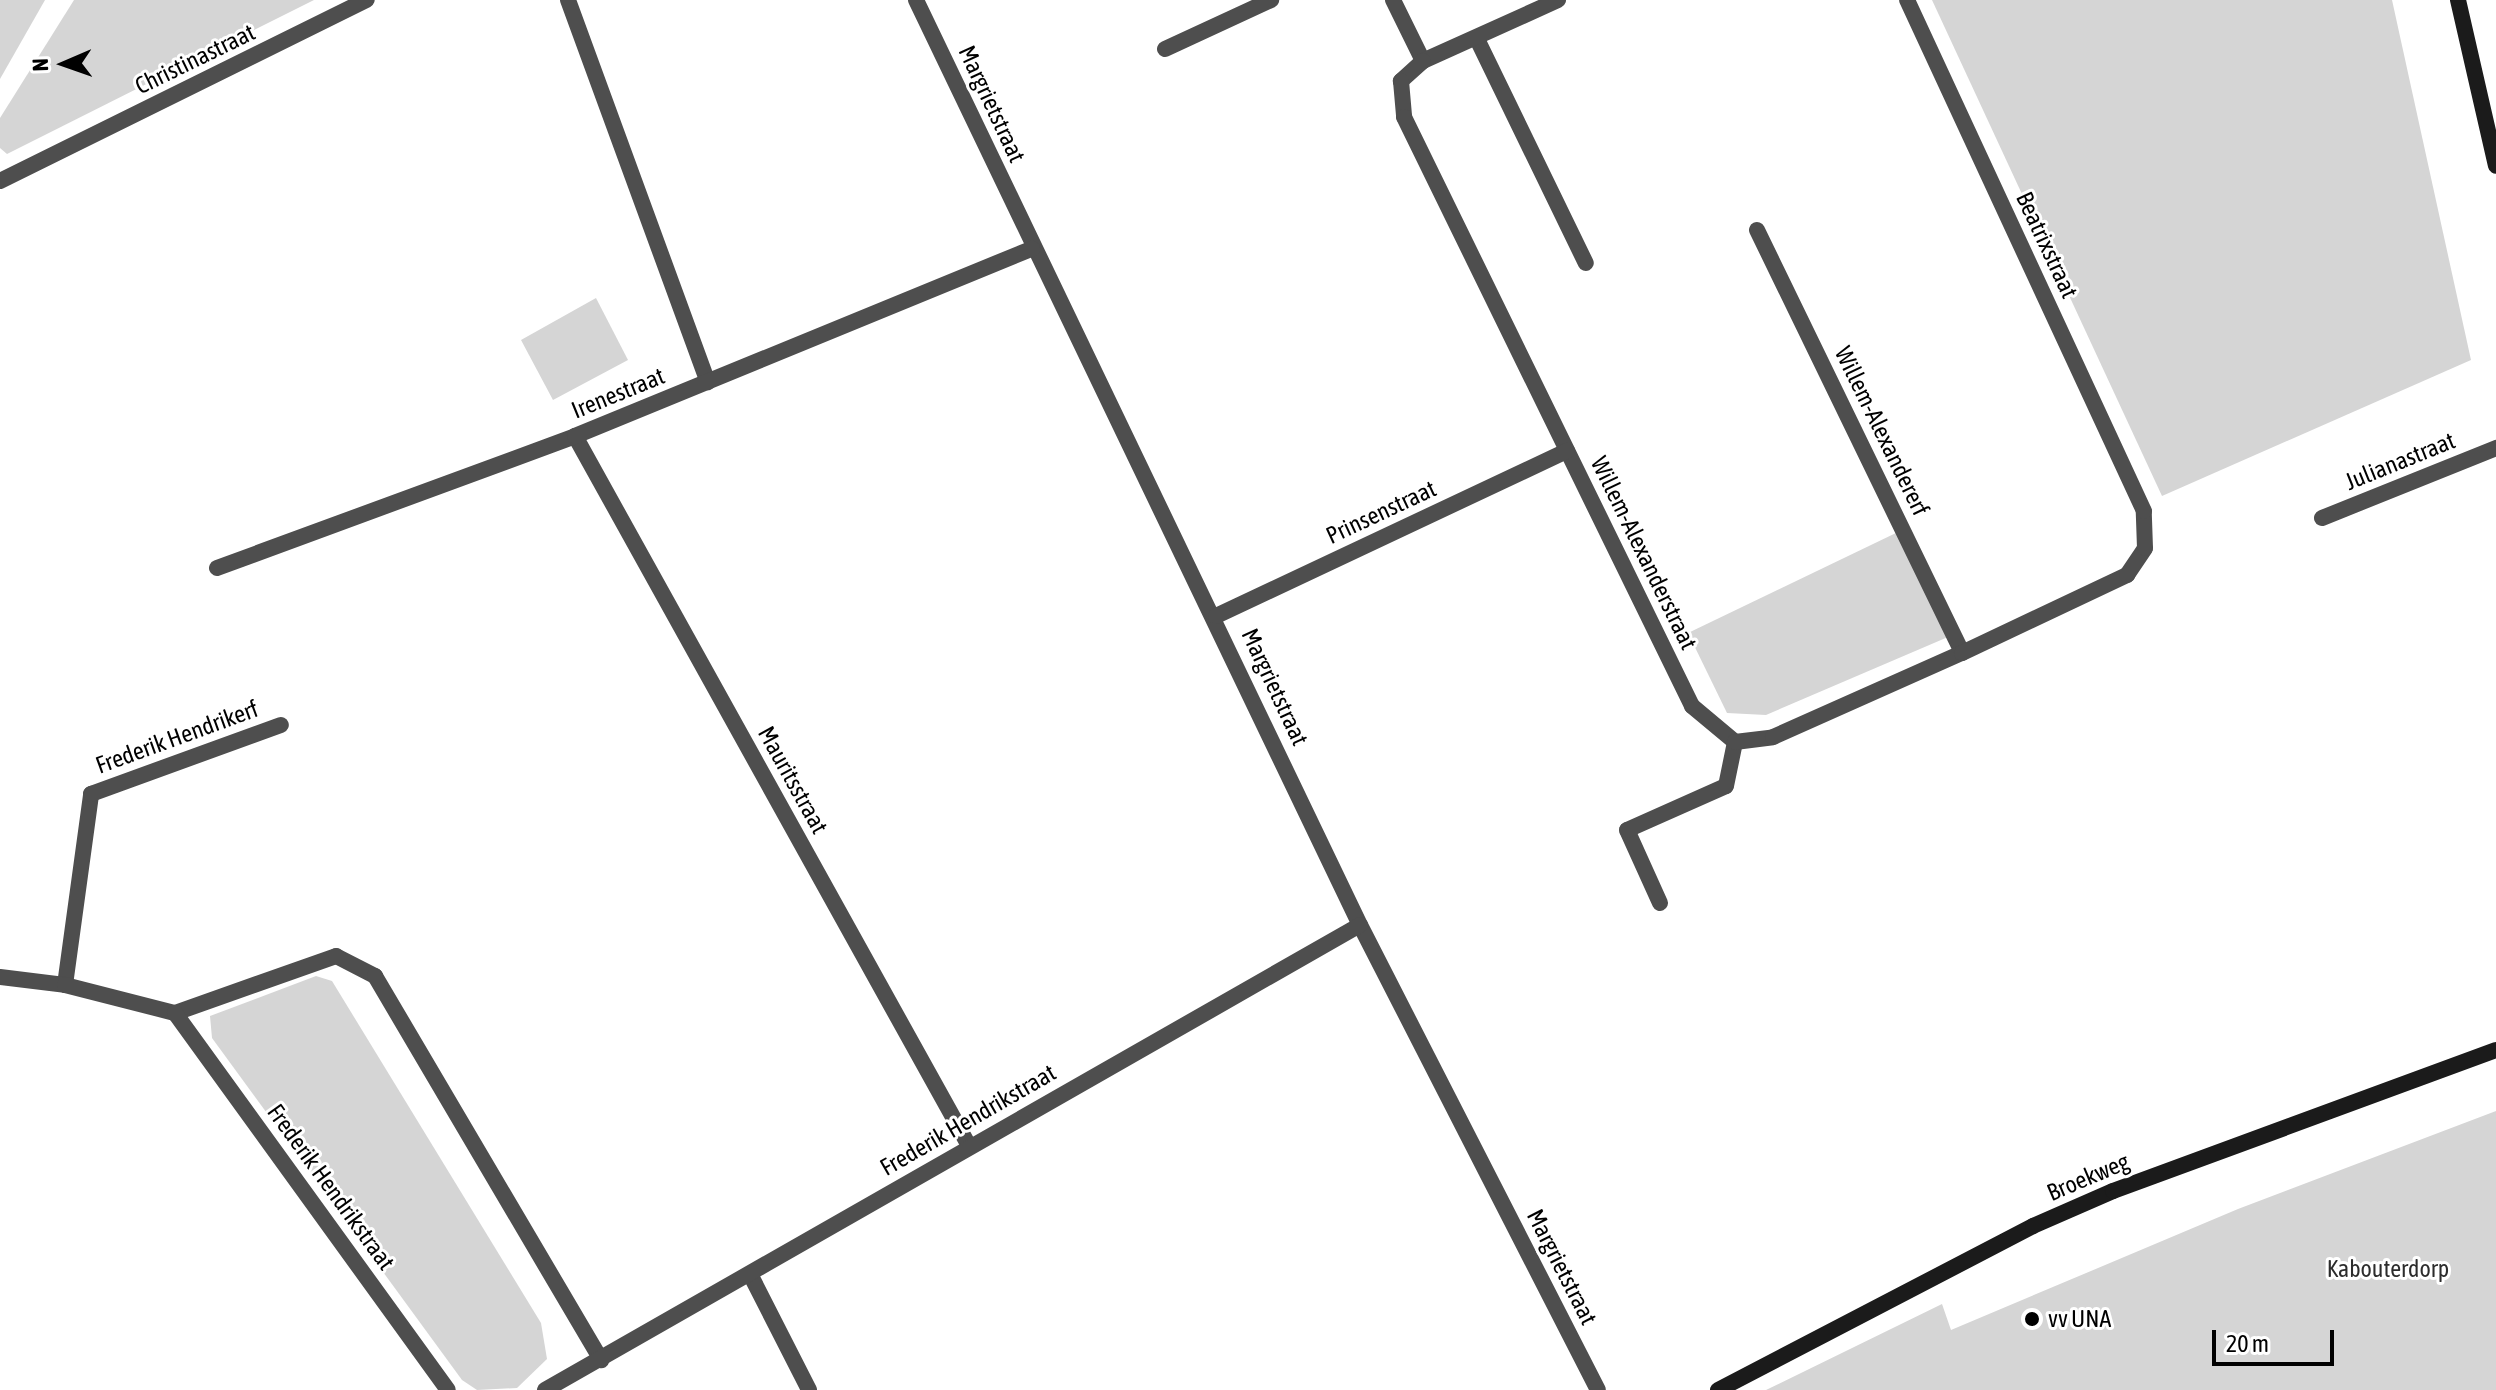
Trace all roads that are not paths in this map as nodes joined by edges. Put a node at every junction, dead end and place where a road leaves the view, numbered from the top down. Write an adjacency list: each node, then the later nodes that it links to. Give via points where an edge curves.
1 (367, 0): 13 (street, Christinastraat)
2 (568, 0): 17 (street)
3 (916, 0): 15 (street, Margrietstraat)
4 (1271, 0): 10 (street)
5 (1393, 0): 11 (street)
6 (1558, 0): 9 (street)
7 (1907, 0): 24 (street, Beatrixstraat, via 2144,511 2145,548 2127,575)
8 (2458, 0): 12 (street)
9 (1477, 39): 11 (street); 16 (street)
10 (1165, 49)
11 (1423, 61): 20 (street, Willem-Alexanderstraat, via 1401,81 1404,117)
12 (2496, 166)
13 (0, 181)
14 (1757, 230): 24 (street, Willem-Alexandererf)
15 (1032, 249): 17 (street, Irenestraat); 23 (street, Margrietstraat)
16 (1586, 263)
17 (708, 382): 18 (street, Irenestraat)
18 (575, 436): 22 (street, Irenestraat); 33 (street, Mauritsstraat)
19 (2496, 448): 21 (street, Julianastraat)
20 (1567, 451): 23 (street, Prinsenstraat); 26 (street, Willem-Alexanderstraat, via 1692,706)
21 (2322, 518)
22 (217, 568)
23 (1216, 616): 28 (street, Margrietstraat)
24 (1962, 653): 26 (street, via 1773,737)
25 (281, 725): 30 (street, Frederik Hendrikerf, via 91,794)
26 (1735, 742): 27 (street, via 1726,786 1627,830)
27 (1660, 903)
28 (1360, 925): 33 (street, Frederik Hendrikstraat); 39 (street, Margrietstraat)
29 (0, 977): 30 (street)
30 (65, 985): 31 (street)
31 (175, 1013): 35 (street, via 336,956 375,976); 36 (street, Frederik Hendrikstraat)
32 (2496, 1050): 40 (street, Broekweg, via 2086,1202)
33 (969, 1146): 34 (street, Frederik Hendrikstraat)
34 (750, 1274): 35 (street, Frederik Hendrikstraat); 38 (street)
35 (601, 1360): 37 (street, Frederik Hendrikstraat)
36 (448, 1390)
37 (545, 1390)
38 (809, 1390)
39 (1598, 1390)
40 (1718, 1390)

